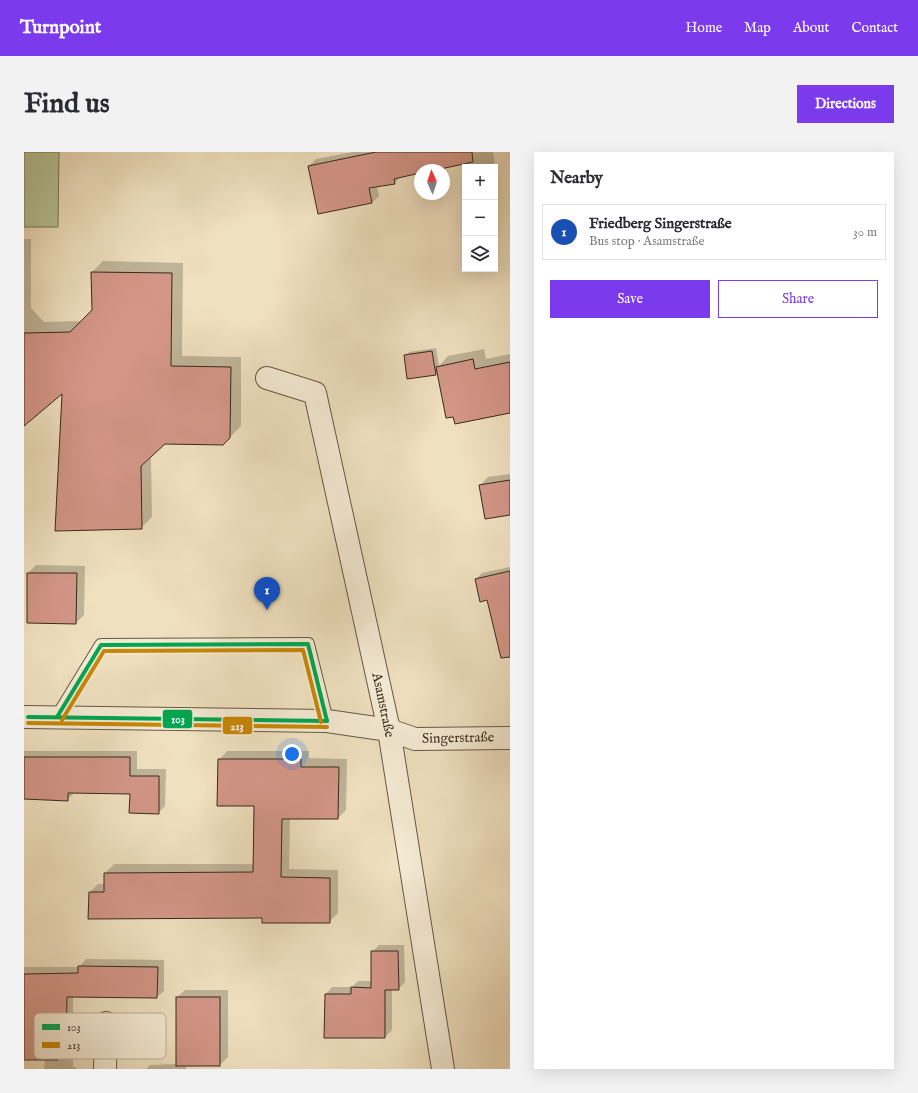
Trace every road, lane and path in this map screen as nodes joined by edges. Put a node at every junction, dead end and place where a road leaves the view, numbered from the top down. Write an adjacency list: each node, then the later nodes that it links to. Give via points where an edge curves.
1 (267, 378): 5 (street, Asamstraße, via 315,393)
2 (24, 717): 3 (street, Singerstraße)
3 (58, 717): 4 (street, Singerstraße); 4 (lane, via 101,645 308,644)
4 (327, 721): 5 (street, Singerstraße)
5 (390, 730): 6 (street, Singerstraße, via 415,739); 9 (street, Asamstraße)
6 (510, 738)
7 (105, 1059): 8 (street)
8 (105, 1069)
9 (443, 1069)

